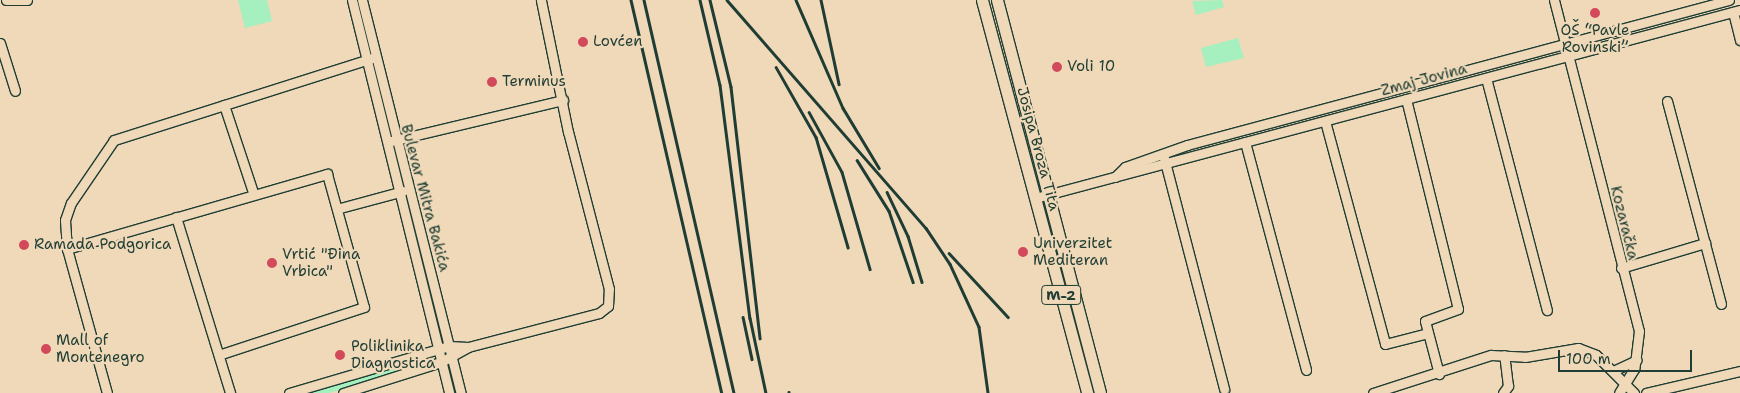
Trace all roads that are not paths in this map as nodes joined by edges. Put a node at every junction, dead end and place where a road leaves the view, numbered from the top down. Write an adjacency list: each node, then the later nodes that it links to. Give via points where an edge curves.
1 (6, 0): 2 (street)
2 (27, 0)
3 (352, 0): 16 (street, Bulevar Mitra Bakića)
4 (362, 0): 15 (street, Bulevar Mitra Bakića)
5 (541, 0): 20 (street)
6 (982, 0): 32 (main road, Josipa Broza Tita / M-2)
7 (997, 0): 31 (main road, Josipa Broza Tita / M-2)
8 (1554, 0): 13 (street, Kozaračka)
9 (1729, 0): 13 (street, Zmaj Jovina)
10 (1736, 11): 11 (street); 14 (street, Zmaj Jovina)
11 (1740, 40)
12 (0, 43): 18 (street)
13 (1565, 44): 14 (street, Kozaračka); 26 (street, Zmaj Jovina)
14 (1568, 56): 17 (street, Zmaj Jovina); 37 (street, Kozaračka)
15 (375, 57): 16 (street); 24 (street, Bulevar Mitra Bakića)
16 (366, 60): 22 (street); 24 (street, Bulevar Mitra Bakića)
17 (1486, 78): 19 (street, Zmaj Jovina); 39 (street)
18 (15, 91)
19 (1406, 99): 23 (street, Zmaj Jovina); 40 (street, via 1458,310 1425,321)
20 (563, 100): 24 (street); 42 (street, via 610,301 599,313)
21 (1666, 101): 35 (street)
22 (224, 105): 30 (street); 36 (street, via 114,140 66,211)
23 (1325, 121): 25 (street, Zmaj Jovina); 40 (street, via 1385,344)
24 (390, 141): 29 (street, Bulevar Mitra Bakića)
25 (1245, 142): 27 (street, Zmaj Jovina); 49 (street)
26 (1162, 153): 27 (street); 28 (street, Zmaj Jovina, via 1125,167)
27 (1165, 163): 28 (street, Zmaj Jovina); 54 (street)
28 (1115, 177): 31 (street, Zmaj Jovina)
29 (404, 191): 33 (street); 41 (street, Bulevar Mitra Bakića); 43 (street, Bulevar Mitra Bakića)
30 (253, 192): 33 (street, via 324,173 330,176); 34 (street)
31 (1048, 195): 32 (street, Zmaj Jovina); 62 (main road, Josipa Broza Tita / M-2)
32 (1036, 198): 61 (main road, Josipa Broza Tita / M-2)
33 (340, 208): 44 (street, via 364,307)
34 (176, 217): 36 (street); 44 (street)
35 (1705, 243): 37 (street); 38 (street)
36 (67, 249): 55 (street)
37 (1622, 268): 47 (street, Kozaračka, via 1639,331)
38 (1721, 304)
39 (1547, 310)
40 (1428, 333): 52 (street)
41 (449, 346): 42 (street); 43 (street); 46 (street, Bulevar Mitra Bakića)
42 (468, 347): 46 (street)
43 (438, 350): 48 (street, Bulevar Mitra Bakića); 57 (street)
44 (221, 354): 56 (street)
45 (1504, 354): 50 (street, via 1525,357 1578,348 1596,355); 52 (street, via 1453,365); 64 (street, via 1508,386)
46 (452, 358): 48 (street); 60 (street, Bulevar Mitra Bakića)
47 (1637, 360): 50 (street); 53 (street, Kozaračka)
48 (441, 362): 58 (street); 59 (street, Bulevar Mitra Bakića)
49 (1306, 370)
50 (1613, 371): 53 (street)
51 (1740, 371): 67 (street)
52 (1439, 374): 63 (street)
53 (1627, 386): 65 (street, Kozaračka); 66 (street)
54 (1224, 390)
55 (107, 393)
56 (230, 393)
57 (289, 393)
58 (343, 393)
59 (449, 393)
60 (461, 393)
61 (1087, 393)
62 (1100, 393)
63 (1373, 393)
64 (1503, 393)
65 (1619, 393)
66 (1634, 393)
67 (1646, 393)

